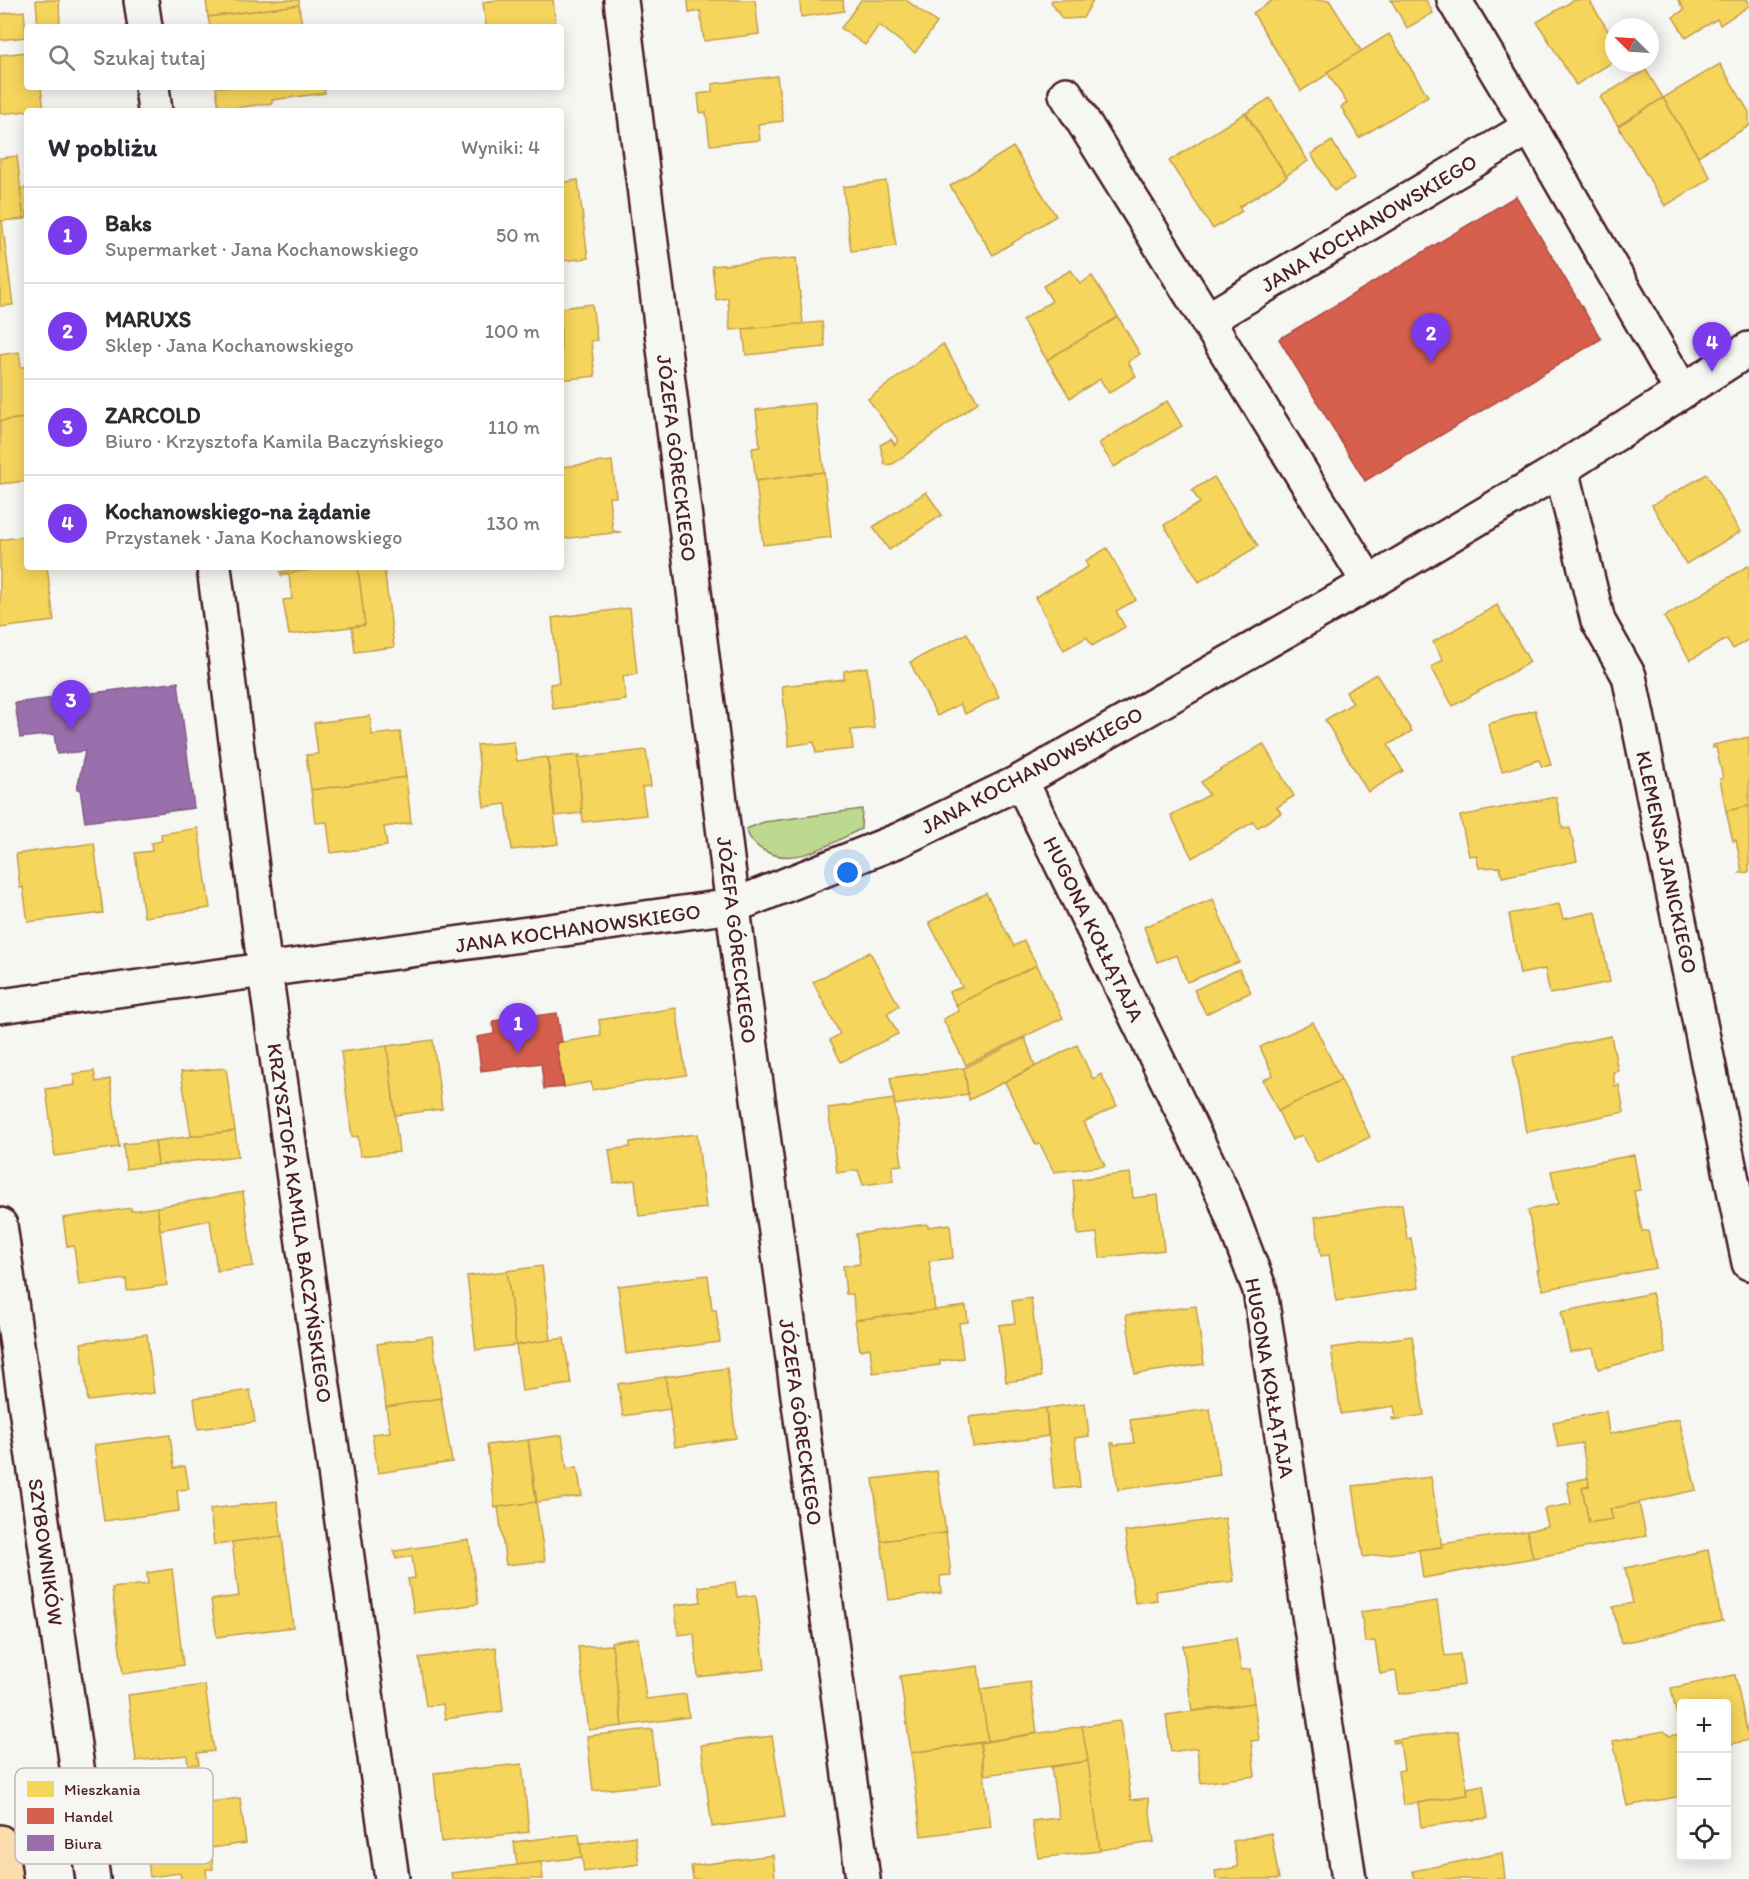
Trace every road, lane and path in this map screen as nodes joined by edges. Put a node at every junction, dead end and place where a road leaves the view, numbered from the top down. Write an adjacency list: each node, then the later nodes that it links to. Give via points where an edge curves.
1 (141, 0): 4 (street)
2 (621, 0): 16 (street, JÓZEFA GÓRECKIEGO)
3 (1454, 0): 8 (street)
4 (145, 24)
5 (152, 90): 7 (street)
6 (1066, 94): 9 (street)
7 (155, 108)
8 (1530, 127): 9 (street, JANA KOCHANOWSKIEGO); 11 (street)
9 (1207, 320): 14 (street)
10 (1749, 349): 11 (street, JANA KOCHANOWSKIEGO)
11 (1682, 391): 12 (street, JANA KOCHANOWSKIEGO)
12 (1561, 469): 14 (street, JANA KOCHANOWSKIEGO); 20 (street, KLEMENSA JANICKIEGO, via 1598,621 1629,676)
13 (214, 570): 17 (street, KRZYSZTOFA KAMILA BACZYŃSKIEGO)
14 (1369, 583): 15 (street, JANA KOCHANOWSKIEGO)
15 (1021, 781): 16 (street, JANA KOCHANOWSKIEGO, via 899,840); 28 (street, HUGONA KOŁŁĄTAJA, via 1226,1198 1260,1290)
16 (733, 906): 17 (street, JANA KOCHANOWSKIEGO); 27 (street, JÓZEFA GÓRECKIEGO)
17 (266, 971): 18 (street, JANA KOCHANOWSKIEGO); 26 (street, KRZYSZTOFA KAMILA BACZYŃSKIEGO)
18 (0, 1006)
19 (0, 1225): 21 (street, SZYBOWNIKÓW)
20 (1749, 1263)
21 (77, 1768)
22 (0, 1842): 24 (main road)
23 (91, 1864): 25 (street, SZYBOWNIKÓW)
24 (5, 1879)
25 (93, 1879)
26 (392, 1879)
27 (863, 1879)
28 (1348, 1879)

